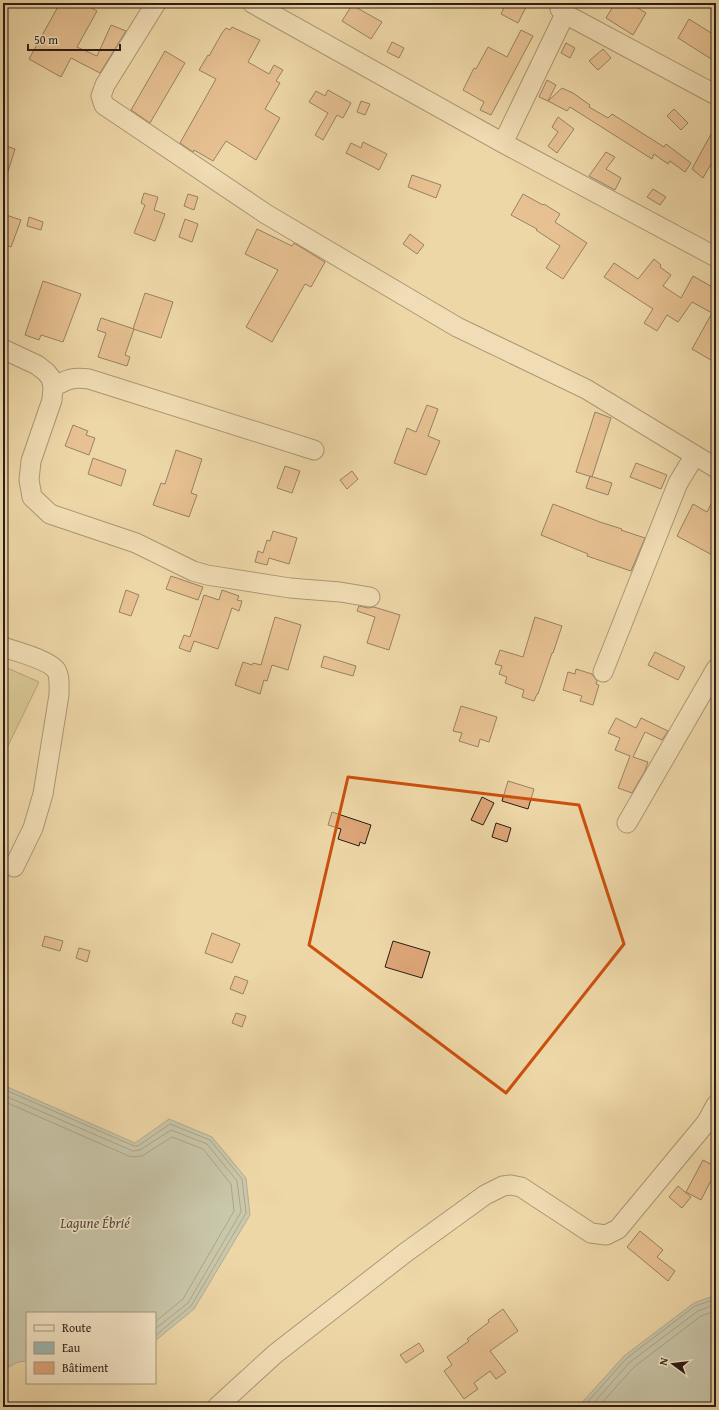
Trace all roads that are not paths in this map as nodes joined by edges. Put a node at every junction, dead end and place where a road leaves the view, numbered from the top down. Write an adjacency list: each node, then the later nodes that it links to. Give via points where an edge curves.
1 (156, 3): 10 (street, via 105,85 101,96 104,105 280,222 457,327 586,389)
2 (252, 3): 5 (street)
3 (560, 7): 4 (street); 5 (street)
4 (716, 95)
5 (503, 143): 6 (street)
6 (716, 257)
7 (3, 349): 8 (street, via 46,372)
8 (53, 387): 9 (street, via 76,377 89,379); 12 (street, via 52,400 31,461 28,480 32,497 50,514 136,543 193,571 207,575)
9 (314, 450)
10 (695, 455): 11 (street); 15 (street, via 675,490)
11 (716, 468)
12 (370, 598)
13 (3, 647): 17 (street, via 50,664 57,671 59,683 43,794 33,828)
14 (716, 669): 16 (street)
15 (603, 672)
16 (627, 823)
17 (14, 867)
18 (716, 1105): 19 (street, via 706,1123 618,1229 606,1235 591,1233 520,1187 511,1184 503,1186 485,1195 405,1252 275,1354)
19 (217, 1407)

